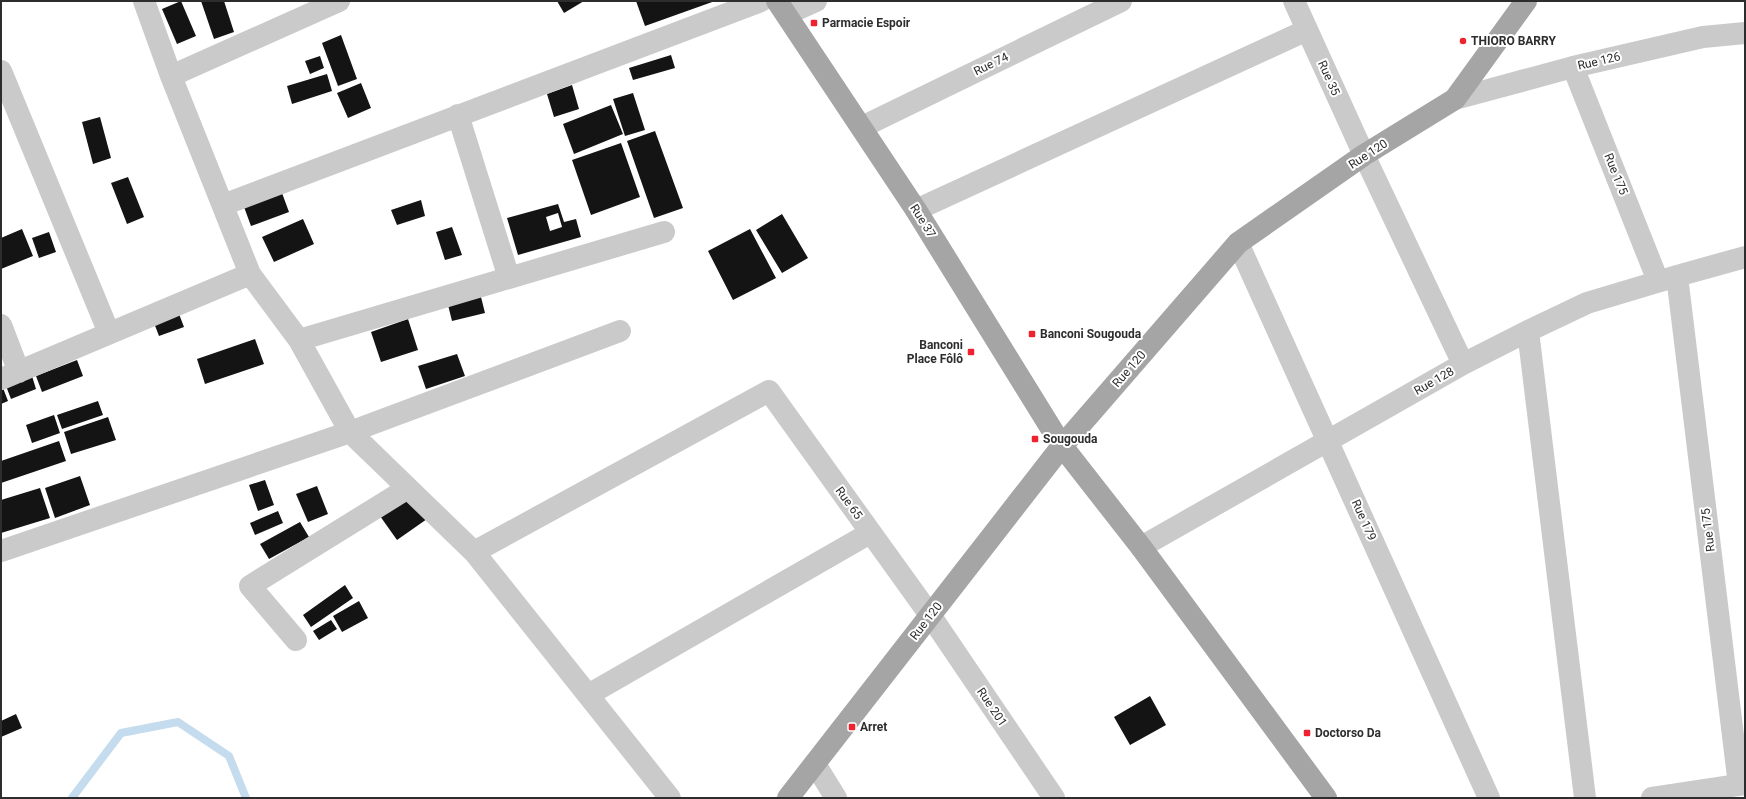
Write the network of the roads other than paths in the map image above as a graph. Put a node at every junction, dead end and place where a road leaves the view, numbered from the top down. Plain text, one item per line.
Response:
1 (144, 1) edge
2 (339, 1) edge
3 (761, 1) edge
4 (816, 1) edge
5 (1121, 1) edge
6 (1294, 1) edge
7 (1521, 4) edge
8 (782, 8) edge
9 (1307, 30) junction
10 (1745, 33) edge
11 (1573, 67) junction
12 (1, 71) edge
13 (171, 76) junction
14 (1455, 99) junction
15 (458, 115) junction
16 (862, 127) junction
17 (1364, 155) junction
18 (223, 205) junction
19 (916, 210) junction
20 (664, 232) dead end
21 (1238, 243) junction
22 (1745, 258) edge
23 (250, 274) junction
24 (509, 278) junction
25 (1667, 278) junction
26 (1, 326) edge
27 (620, 331) dead end
28 (1528, 331) junction
29 (109, 333) junction
30 (299, 340) junction
31 (1463, 364) junction
32 (10, 376) edge
33 (350, 432) junction
34 (1328, 441) junction
35 (1062, 446) junction
36 (408, 488) junction
37 (870, 532) junction
38 (1141, 547) junction
39 (1, 551) edge
40 (474, 552) junction
41 (930, 615) junction
42 (296, 640) dead end
43 (588, 695) junction
44 (816, 764) junction
45 (1742, 785) edge
46 (670, 798) edge
47 (788, 798) edge
48 (836, 798) edge
49 (1054, 798) edge
50 (1326, 798) edge
51 (1489, 798) edge
52 (1585, 798) edge
53 (1652, 798) edge

1 - 13 street
2 - 13 street
3 - 15 street
4 - 8 street
5 - 16 street, Rue 74
6 - 9 street, Rue 35
7 - 14 main road, Rue 120
8 - 16 main road, Rue 37
9 - 17 street, Rue 35
9 - 19 street
10 - 11 street, Rue 126
11 - 14 street, Rue 126
11 - 25 street, Rue 175
12 - 29 street
13 - 18 street
14 - 17 main road, Rue 120
15 - 18 street
15 - 24 street
16 - 19 main road, Rue 37
17 - 21 main road, Rue 120
17 - 31 street, Rue 35
18 - 23 street
19 - 35 main road, Rue 37
20 - 24 street
21 - 34 street, Rue 179
21 - 35 main road, Rue 120
22 - 25 street, Rue 128
23 - 29 street
23 - 30 street
24 - 30 street
25 - 28 street, Rue 128
25 - 45 street, Rue 175
26 - 32 street
27 - 33 street
28 - 31 street, Rue 128
28 - 52 street
29 - 32 street
30 - 33 street
31 - 34 street, Rue 128
33 - 36 street
33 - 39 street
34 - 38 street, Rue 128
34 - 51 street, Rue 179
35 - 38 main road, Rue 37
35 - 41 main road, Rue 120
36 - 40 street
36 - 42 street
37 - 40 street, Rue 65
37 - 41 street, Rue 65
37 - 43 street
38 - 50 main road, Rue 37
40 - 43 street
41 - 44 main road, Rue 120
41 - 49 street, Rue 201
43 - 46 street
44 - 47 main road, Rue 120
44 - 48 street
45 - 53 street

